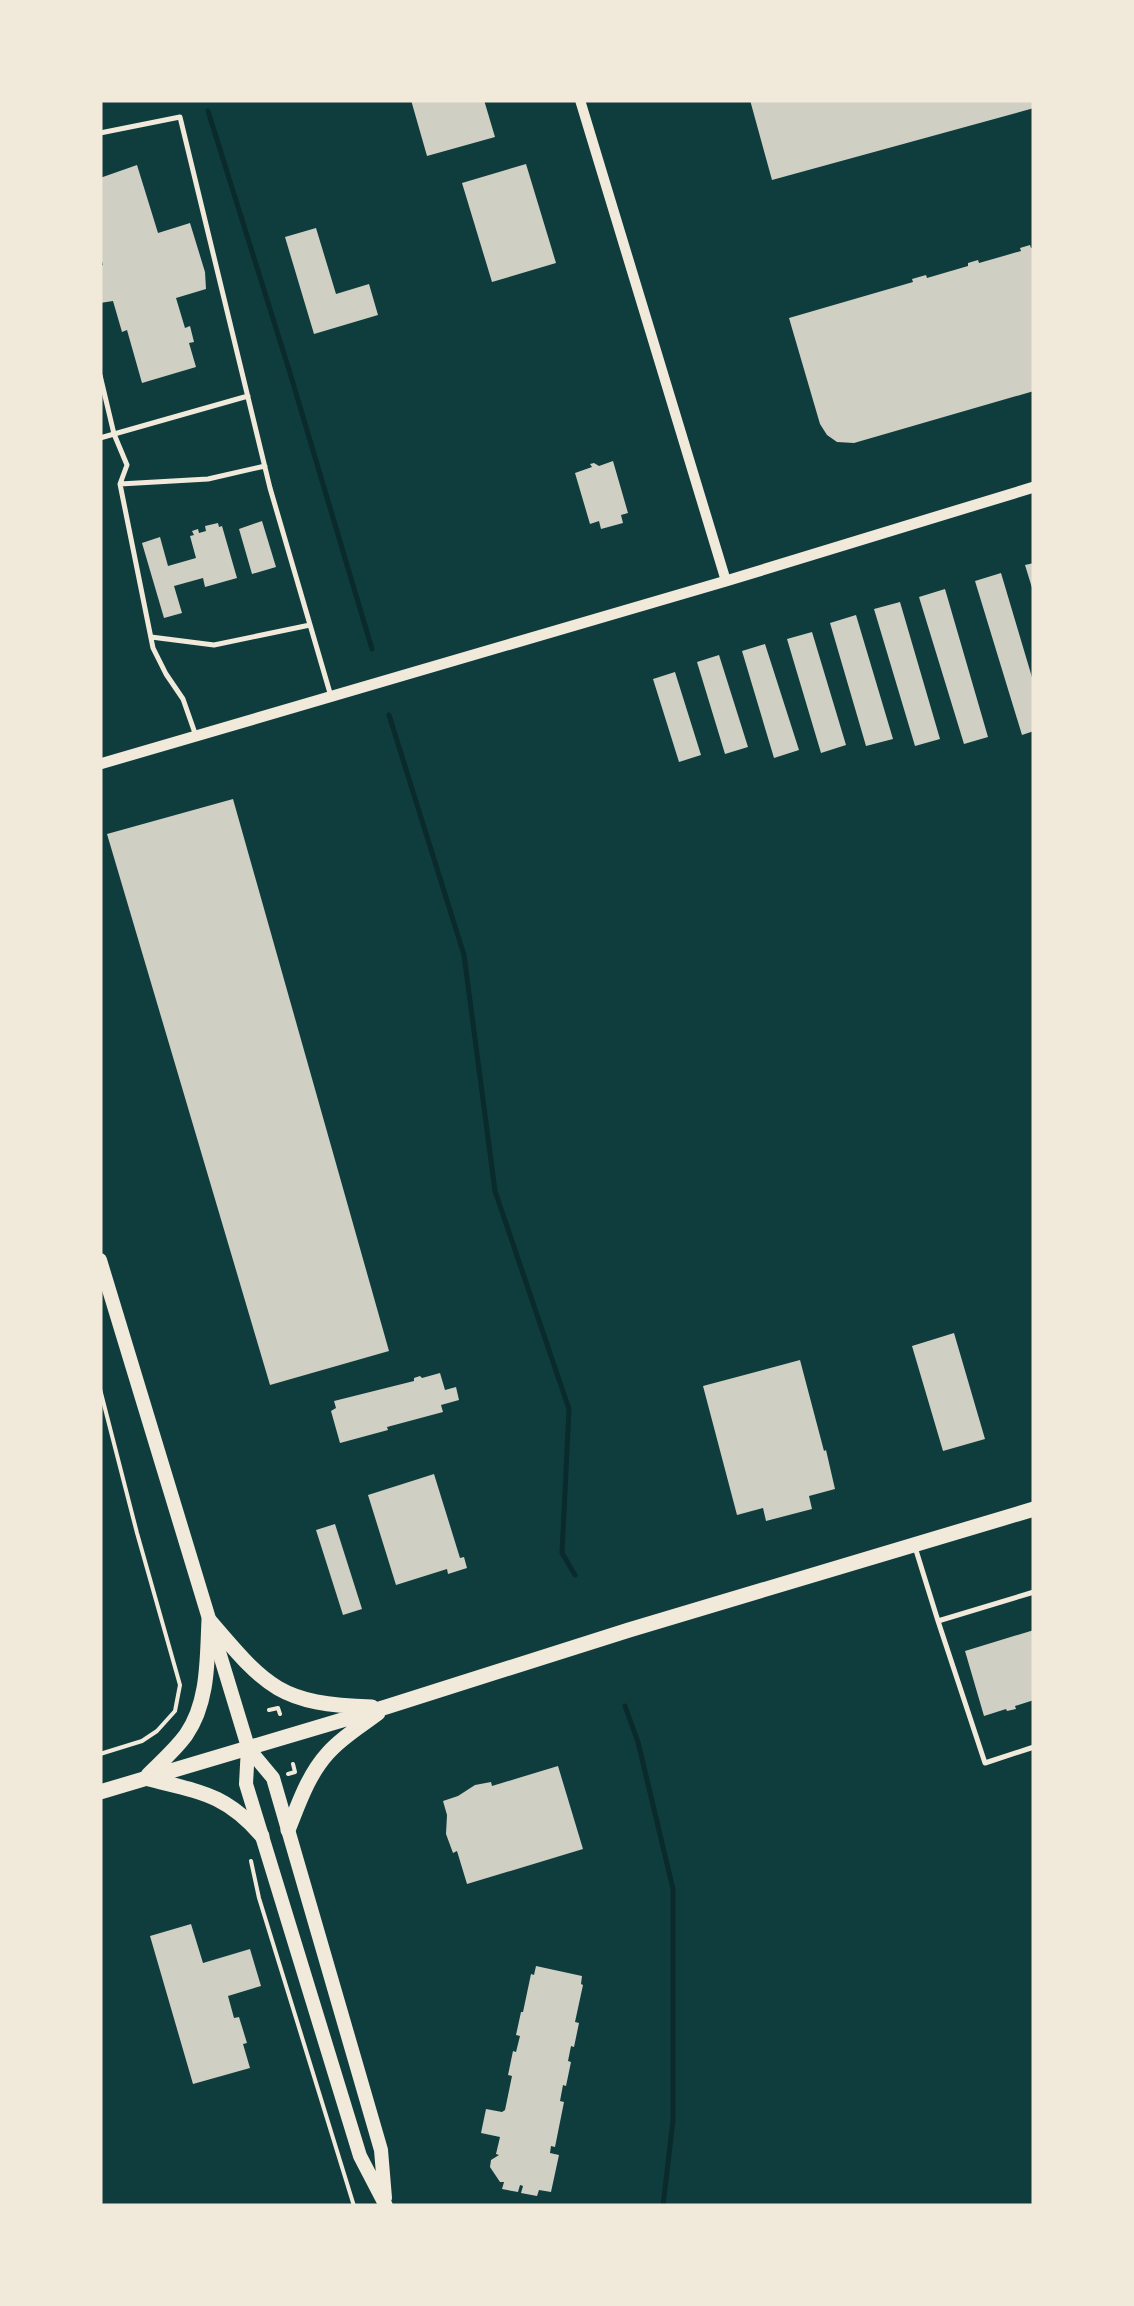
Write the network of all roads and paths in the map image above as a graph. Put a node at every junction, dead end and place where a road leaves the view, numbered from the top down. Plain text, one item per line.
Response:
1 (580, 100) edge
2 (100, 132) edge
3 (100, 375) edge
4 (248, 396) junction
5 (114, 434) junction
6 (100, 438) edge
7 (265, 466) junction
8 (120, 484) junction
9 (1034, 487) edge
10 (726, 581) junction
11 (310, 625) junction
12 (151, 637) junction
13 (331, 697) junction
14 (196, 736) junction
15 (100, 764) edge
16 (100, 1260) edge
17 (100, 1389) edge
18 (1034, 1509) edge
19 (914, 1544) junction
20 (1034, 1592) edge
21 (210, 1620) junction
22 (938, 1620) junction
23 (386, 1707) junction
24 (268, 1710) dead end
25 (280, 1714) dead end
26 (1034, 1747) edge
27 (248, 1748) junction
28 (100, 1754) edge
29 (292, 1764) dead end
30 (288, 1774) dead end
31 (145, 1778) junction
32 (100, 1792) edge
33 (288, 1830) junction
34 (262, 1836) junction
35 (250, 1857) dead end
36 (354, 2206) edge
37 (386, 2206) edge

1 - 10 street
2 - 4 lane
3 - 5 lane
4 - 5 lane
4 - 7 lane
5 - 6 lane
5 - 8 lane
7 - 8 lane
7 - 11 lane
8 - 12 lane
9 - 10 street
10 - 13 street
11 - 12 lane
11 - 13 lane
12 - 14 lane
13 - 14 street
14 - 15 street
16 - 21 main road
17 - 28 path
18 - 19 main road
19 - 22 lane
19 - 23 main road
20 - 22 lane
21 - 23 main road
21 - 27 main road
21 - 31 main road
22 - 26 lane
23 - 27 main road
23 - 33 main road
24 - 25 path
27 - 31 main road
27 - 33 main road
27 - 34 main road
29 - 30 path
31 - 32 main road
31 - 34 main road
33 - 37 main road
34 - 37 main road
35 - 36 path

